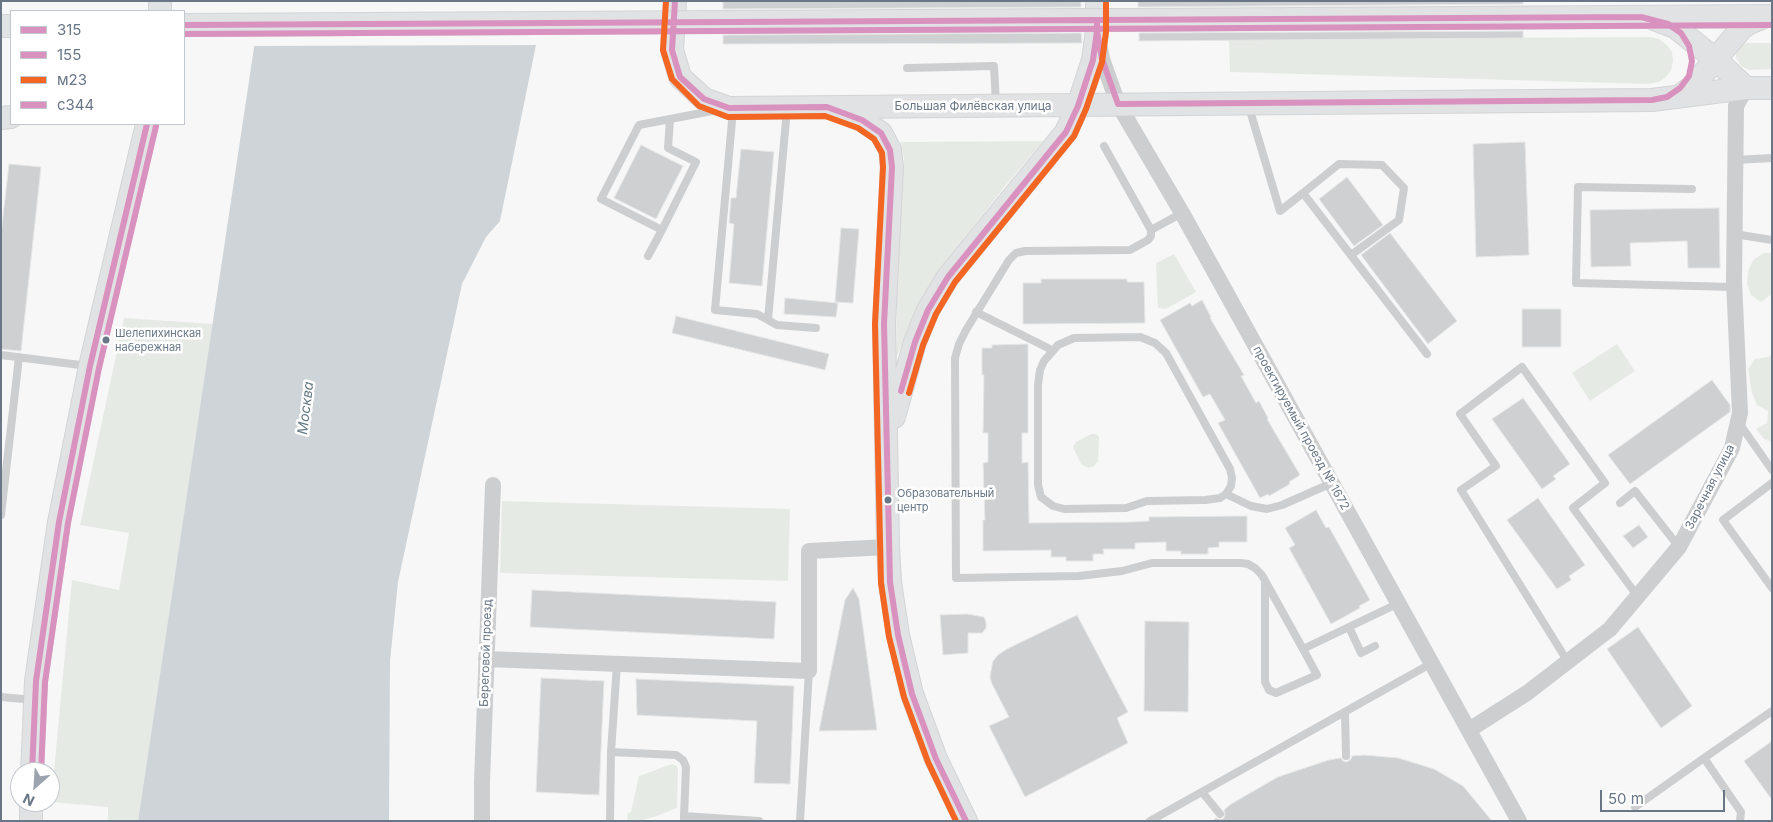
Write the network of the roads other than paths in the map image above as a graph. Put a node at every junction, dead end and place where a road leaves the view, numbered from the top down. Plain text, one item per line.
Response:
1 (675, 1) edge
2 (1097, 1) edge
3 (1771, 16) edge
4 (1641, 17) junction
5 (185, 25) edge
6 (1089, 26) junction
7 (1681, 32) junction
8 (1715, 60) junction
9 (907, 68) dead end
10 (1746, 88) junction
11 (1772, 88) edge
12 (1669, 98) junction
13 (1118, 104) junction
14 (996, 106) junction
15 (1078, 106) junction
16 (787, 107) junction
17 (827, 107) junction
18 (731, 108) junction
19 (1251, 114) dead end
20 (670, 119) junction
21 (147, 125) edge
22 (1104, 146) dead end
23 (1772, 158) edge
24 (1735, 160) junction
25 (1692, 188) dead end
26 (1303, 193) junction
27 (1182, 213) junction
28 (662, 230) junction
29 (1151, 230) junction
30 (1734, 234) junction
31 (1772, 240) edge
32 (1351, 255) junction
33 (648, 256) dead end
34 (1734, 287) junction
35 (976, 312) junction
36 (768, 320) junction
37 (816, 328) dead end
38 (1052, 350) junction
39 (1427, 354) dead end
40 (1, 355) edge
41 (19, 357) junction
42 (90, 366) junction
43 (1738, 421) junction
44 (887, 448) junction
45 (1772, 470) edge
46 (1332, 483) junction
47 (1772, 483) edge
48 (493, 485) dead end
49 (1226, 494) junction
50 (1620, 503) dead end
51 (1, 515) edge
52 (888, 547) junction
53 (1679, 547) junction
54 (1265, 581) junction
55 (1772, 588) edge
56 (1638, 597) junction
57 (1399, 603) junction
58 (1349, 627) junction
59 (1375, 646) dead end
60 (1303, 649) junction
61 (486, 659) junction
62 (1568, 662) junction
63 (1432, 663) junction
64 (618, 664) junction
65 (809, 670) junction
66 (1, 696) edge
67 (35, 700) junction
68 (1772, 711) edge
69 (1345, 713) junction
70 (1469, 730) junction
71 (611, 752) junction
72 (1346, 756) dead end
73 (1704, 758) junction
74 (32, 762) edge
75 (1202, 792) junction
76 (1635, 807) dead end
77 (1220, 814) dead end
78 (684, 818) edge
79 (482, 821) edge
80 (610, 821) edge
81 (759, 821) edge
82 (800, 821) edge
83 (966, 821) edge
84 (1150, 821) edge
85 (1519, 821) edge
86 (1740, 821) edge

1 - 18 street, Большая Филёвская улица
2 - 6 street
3 - 4 street
3 - 8 street
4 - 6 street, bridge
4 - 7 street
5 - 6 street, bridge
6 - 13 street, проектируемый проезд № 1672
6 - 15 street
7 - 8 street
7 - 12 street
8 - 10 street
8 - 12 street
9 - 14 lane
10 - 11 street, Большая Филёвская улица
10 - 12 street, Большая Филёвская улица
10 - 24 street, Заречная улица
12 - 13 street, Большая Филёвская улица
13 - 15 street, Большая Филёвская улица
13 - 27 street, проектируемый проезд № 1672
14 - 15 street, Большая Филёвская улица
14 - 17 street, Большая Филёвская улица
15 - 44 street
16 - 17 street, Большая Филёвская улица
16 - 18 street, Большая Филёвская улица
16 - 36 lane
17 - 44 street
18 - 20 lane
18 - 36 lane
19 - 26 lane
20 - 28 lane
20 - 28 lane
21 - 42 street
22 - 29 lane
23 - 24 lane
24 - 30 street, Заречная улица
25 - 34 lane
26 - 32 lane
26 - 32 lane
27 - 29 lane
27 - 46 street, проектируемый проезд № 1672
28 - 33 lane
29 - 35 lane
30 - 31 lane
30 - 34 street, Заречная улица
32 - 39 lane
34 - 43 street, Заречная улица
35 - 38 lane
35 - 54 lane
36 - 37 lane
38 - 49 lane
38 - 49 lane
40 - 41 lane
41 - 42 lane
41 - 51 lane
42 - 67 street
43 - 45 lane
43 - 53 street, Заречная улица
44 - 52 street
46 - 49 lane
46 - 57 street, проектируемый проезд № 1672
47 - 55 lane
48 - 61 street, Береговой проезд
50 - 53 lane
52 - 65 street
52 - 83 street
53 - 56 street, Заречная улица
54 - 60 lane
54 - 60 lane
56 - 62 street, Заречная улица
56 - 62 lane
57 - 58 lane
57 - 63 street, проектируемый проезд № 1672
58 - 59 lane
58 - 60 lane
61 - 64 street
61 - 79 street, Береговой проезд
62 - 70 street, Заречная улица
63 - 69 lane
63 - 70 street, проектируемый проезд № 1672
64 - 65 street
64 - 71 lane
65 - 82 lane
66 - 67 lane
67 - 74 street
68 - 73 lane
69 - 72 lane
69 - 75 lane
70 - 85 street, проектируемый проезд № 1672
71 - 78 lane
71 - 80 lane
73 - 76 lane
73 - 86 lane
75 - 77 lane
75 - 84 lane
78 - 81 lane

